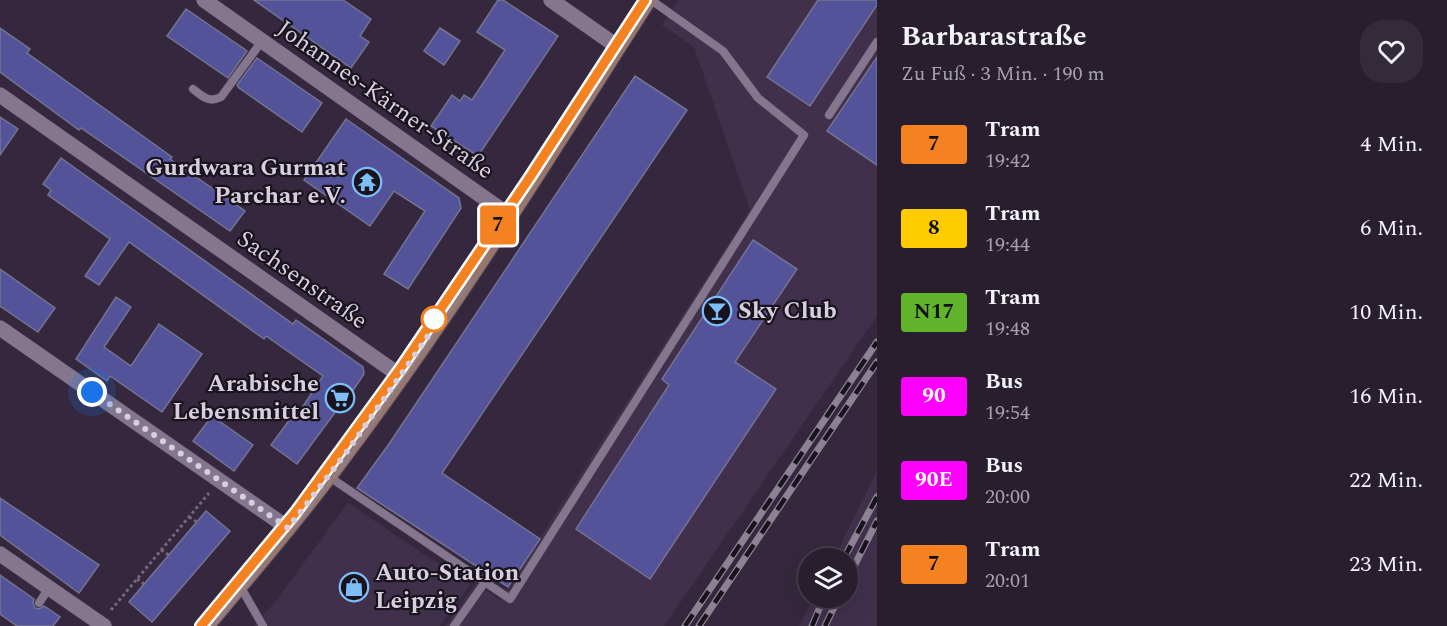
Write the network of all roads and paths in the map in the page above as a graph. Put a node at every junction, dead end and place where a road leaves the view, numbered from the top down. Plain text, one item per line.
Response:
1 (204, 0) edge
2 (551, 0) edge
3 (649, 0) edge
4 (262, 41) junction
5 (877, 42) edge
6 (618, 47) junction
7 (194, 89) dead end
8 (0, 95) edge
9 (829, 115) dead end
10 (510, 216) junction
11 (0, 328) edge
12 (402, 377) junction
13 (328, 476) junction
14 (219, 480) junction
15 (189, 517) junction
16 (197, 522) dead end
17 (288, 528) junction
18 (161, 550) junction
19 (0, 554) edge
20 (169, 555) dead end
21 (137, 579) junction
22 (485, 582) junction
23 (144, 584) dead end
24 (240, 586) junction
25 (49, 588) junction
26 (39, 603) dead end
27 (102, 625) edge
28 (206, 626) edge
29 (263, 626) edge
30 (454, 626) edge

1 - 4 street, Johannes-Kärner-Straße
2 - 6 street
3 - 6 main road
3 - 22 lane
4 - 7 lane
4 - 10 street, Johannes-Kärner-Straße
5 - 9 lane
6 - 10 main road
8 - 12 street, Sachsenstraße
10 - 12 main road
11 - 14 street
12 - 13 main road
13 - 17 main road
13 - 22 lane
14 - 15 path
14 - 17 street
15 - 16 path
15 - 18 path
17 - 24 main road
18 - 20 path
18 - 21 path
19 - 25 street
21 - 23 path
21 - 27 path
22 - 30 lane
24 - 28 main road
24 - 29 lane
25 - 26 lane
25 - 27 street

